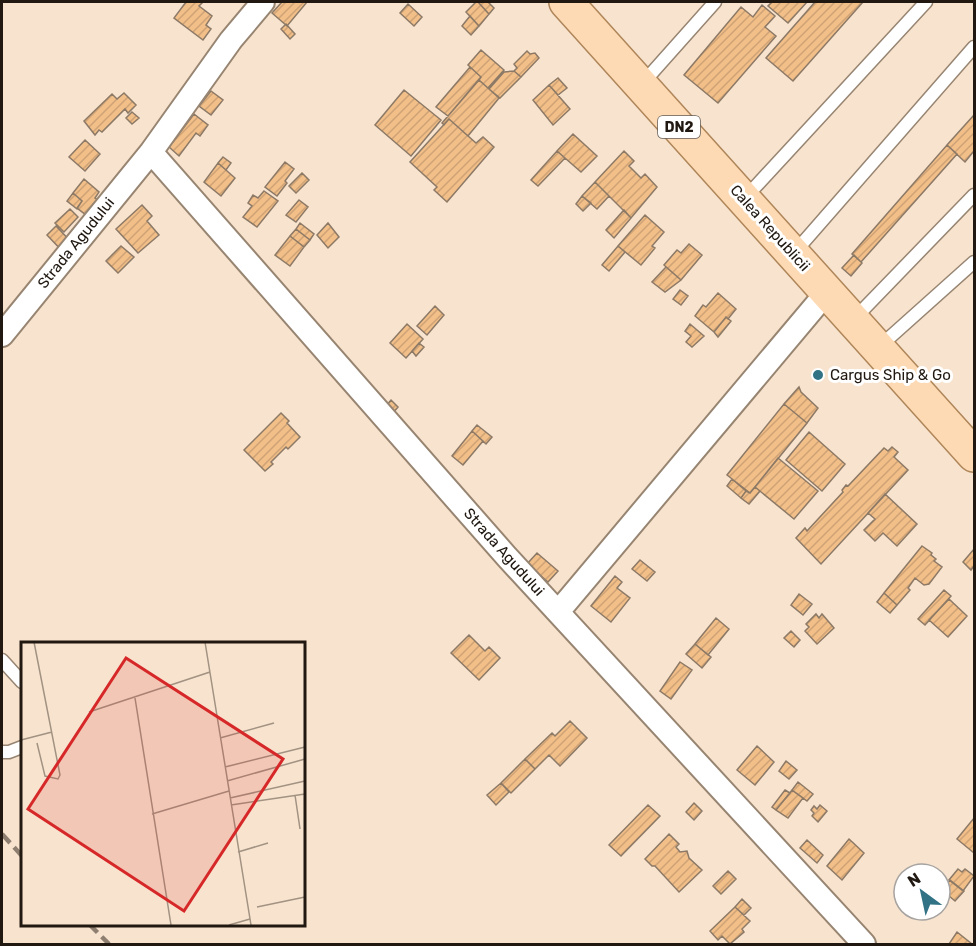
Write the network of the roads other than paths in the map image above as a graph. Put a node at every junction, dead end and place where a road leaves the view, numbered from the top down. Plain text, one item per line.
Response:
1 (263, 2) edge
2 (566, 2) edge
3 (715, 2) edge
4 (926, 2) edge
5 (975, 47) edge
6 (641, 85) junction
7 (152, 152) junction
8 (975, 195) edge
9 (744, 199) junction
10 (793, 254) junction
11 (975, 262) edge
12 (827, 292) junction
13 (853, 320) junction
14 (2, 335) edge
15 (878, 348) junction
16 (975, 455) edge
17 (558, 612) junction
18 (2, 660) edge
19 (21, 681) edge
20 (21, 747) edge
21 (2, 752) edge
22 (864, 945) edge

1 - 7 street, Strada Agudului
2 - 6 main road, Calea Republicii / DN2
3 - 6 lane
4 - 9 lane
5 - 10 lane
6 - 9 main road, Calea Republicii / DN2
7 - 14 street, Strada Agudului
7 - 17 street, Strada Agudului
8 - 13 lane
9 - 10 main road, Calea Republicii / DN2
10 - 12 main road, Calea Republicii / DN2
11 - 15 lane
12 - 13 main road, Calea Republicii / DN2
12 - 17 street
13 - 15 main road, Calea Republicii / DN2
15 - 16 main road, Calea Republicii / DN2
17 - 22 street, Strada Agudului
18 - 19 lane
20 - 21 lane

